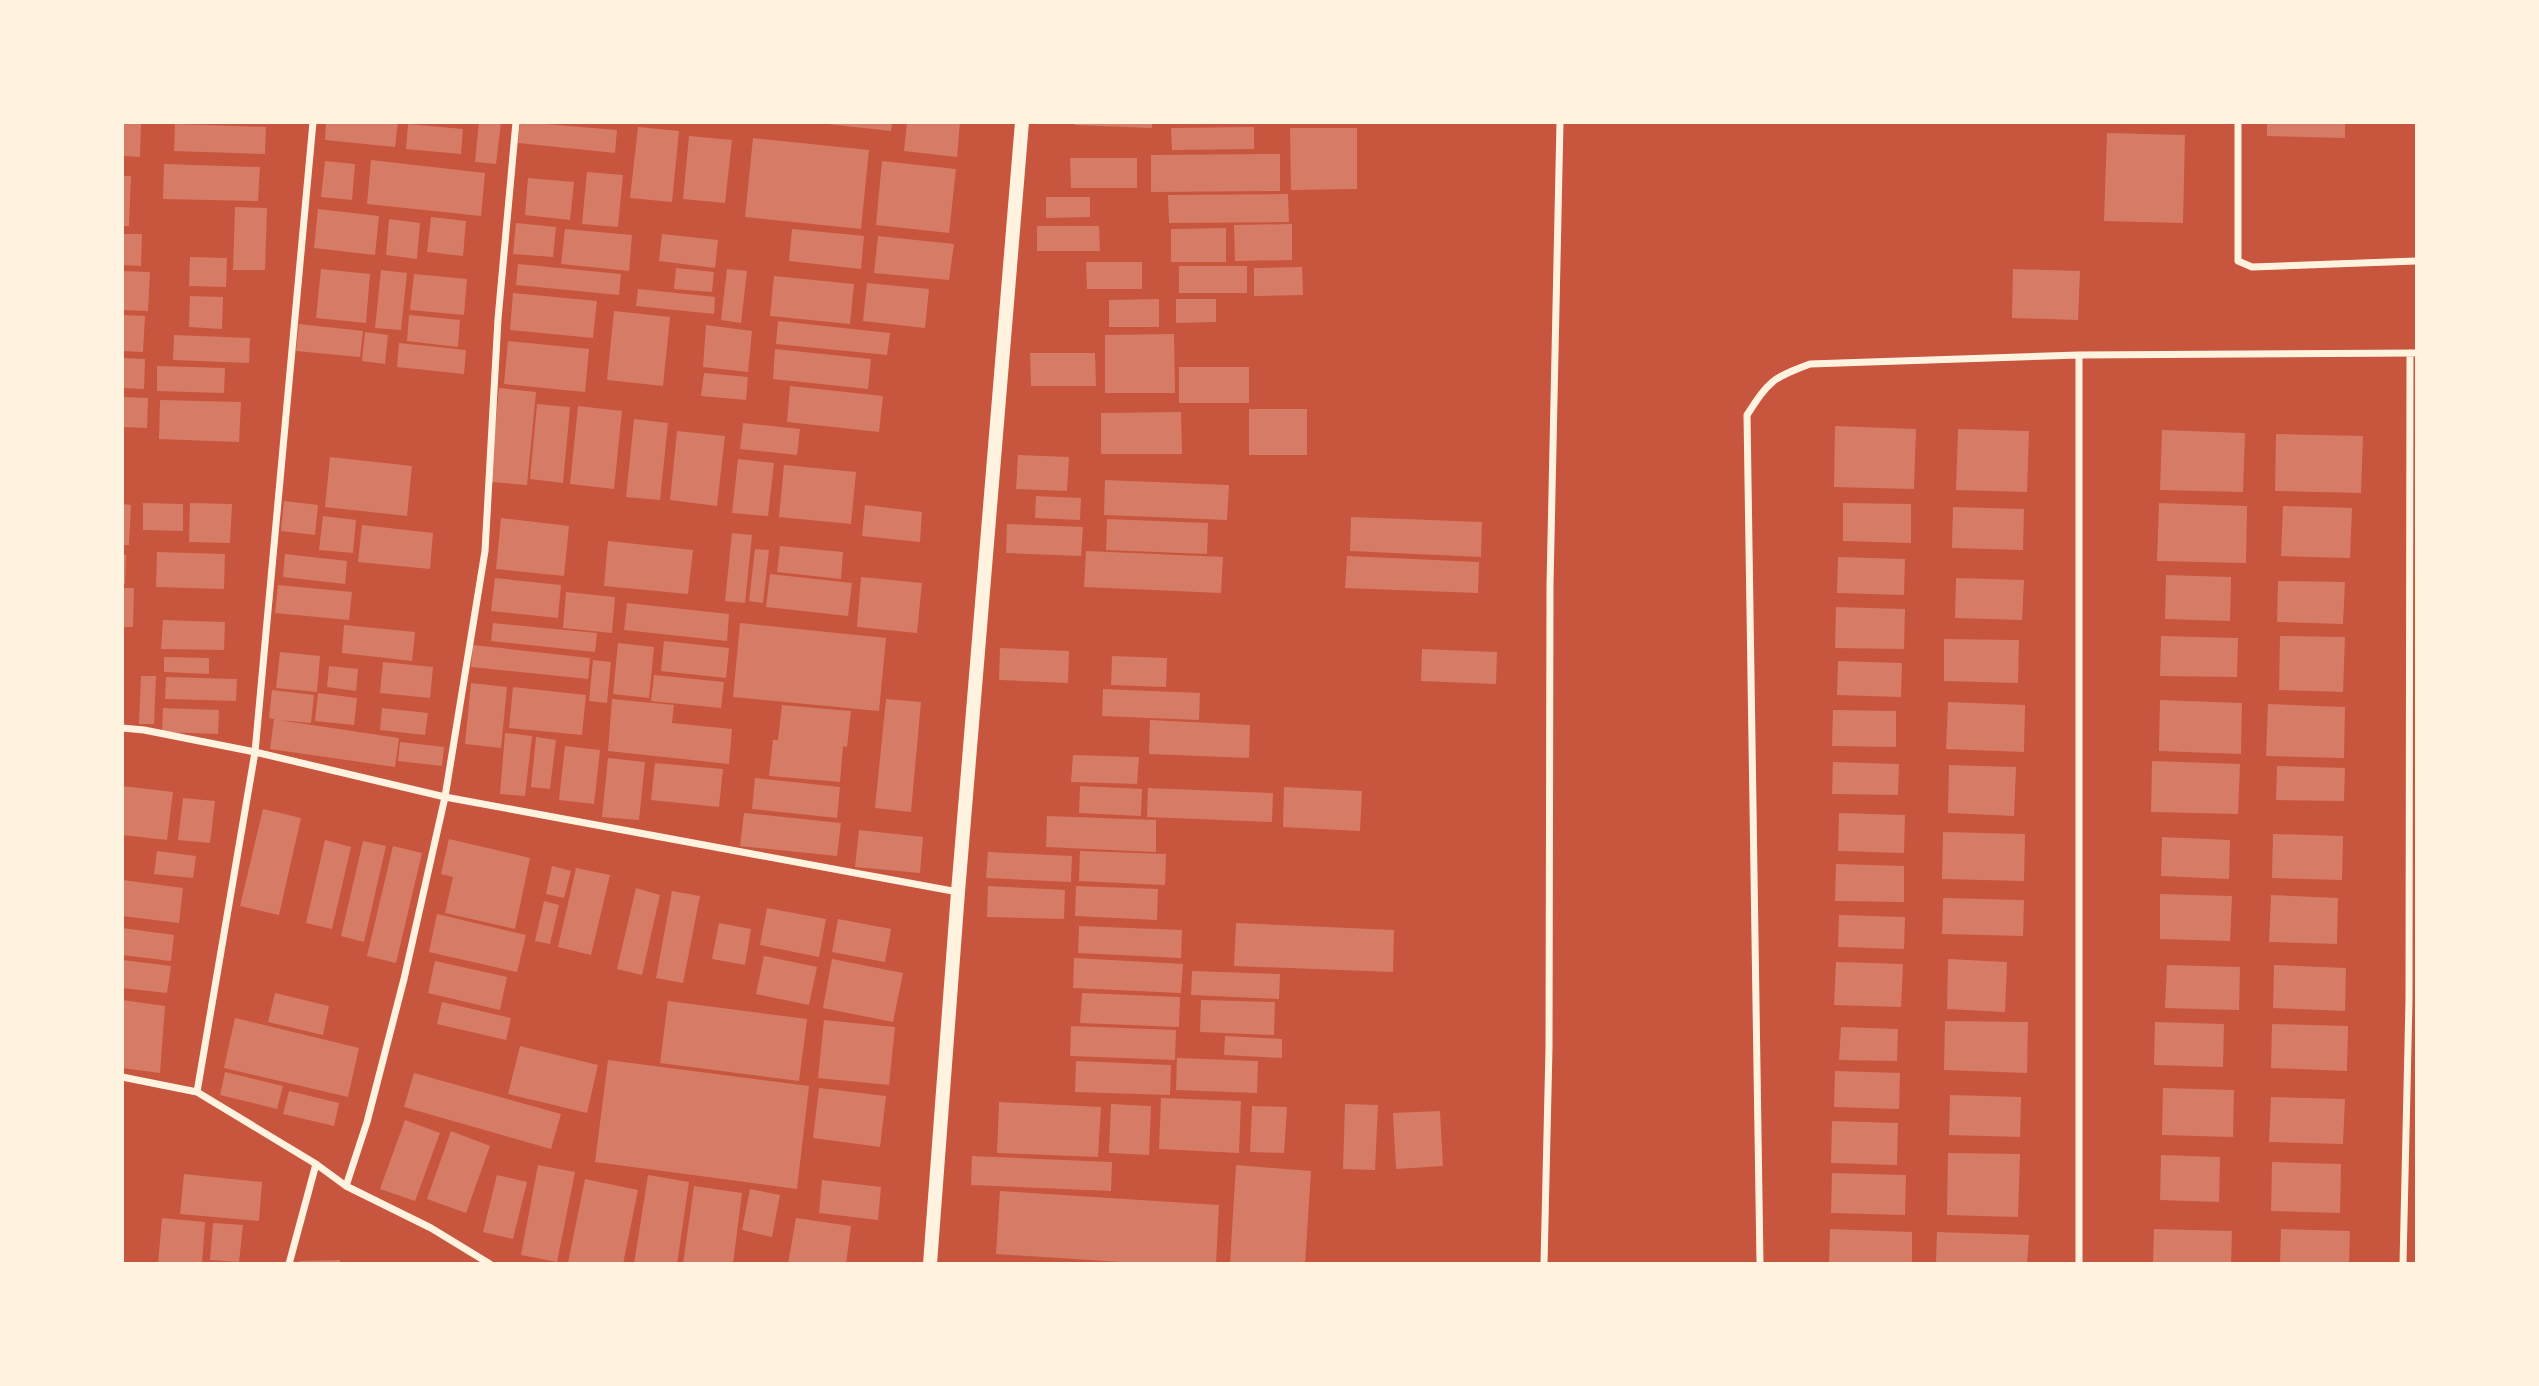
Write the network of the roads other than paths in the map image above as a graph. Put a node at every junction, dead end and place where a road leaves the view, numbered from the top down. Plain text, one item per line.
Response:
1 (313, 122) edge
2 (516, 122) edge
3 (1022, 122) edge
4 (1560, 122) edge
5 (2238, 122) edge
6 (2417, 261) edge
7 (2413, 353) edge
8 (2079, 355) junction
9 (122, 728) edge
10 (255, 751) junction
11 (445, 797) junction
12 (958, 892) junction
13 (2413, 1000) edge
14 (122, 1077) edge
15 (197, 1092) junction
16 (316, 1164) junction
17 (346, 1186) junction
18 (289, 1264) edge
19 (490, 1264) edge
20 (930, 1264) edge
21 (1544, 1264) edge
22 (1760, 1264) edge
23 (2079, 1264) edge
24 (2403, 1264) edge

1 - 10 street
2 - 11 street
3 - 12 main road
4 - 21 street
5 - 6 street
7 - 8 street
7 - 13 street
8 - 22 street
8 - 23 street
9 - 10 street
10 - 11 street
10 - 15 street
11 - 12 street
11 - 17 street
12 - 20 main road
13 - 24 street
14 - 15 street
15 - 16 street
16 - 17 street
16 - 18 street
17 - 19 street

